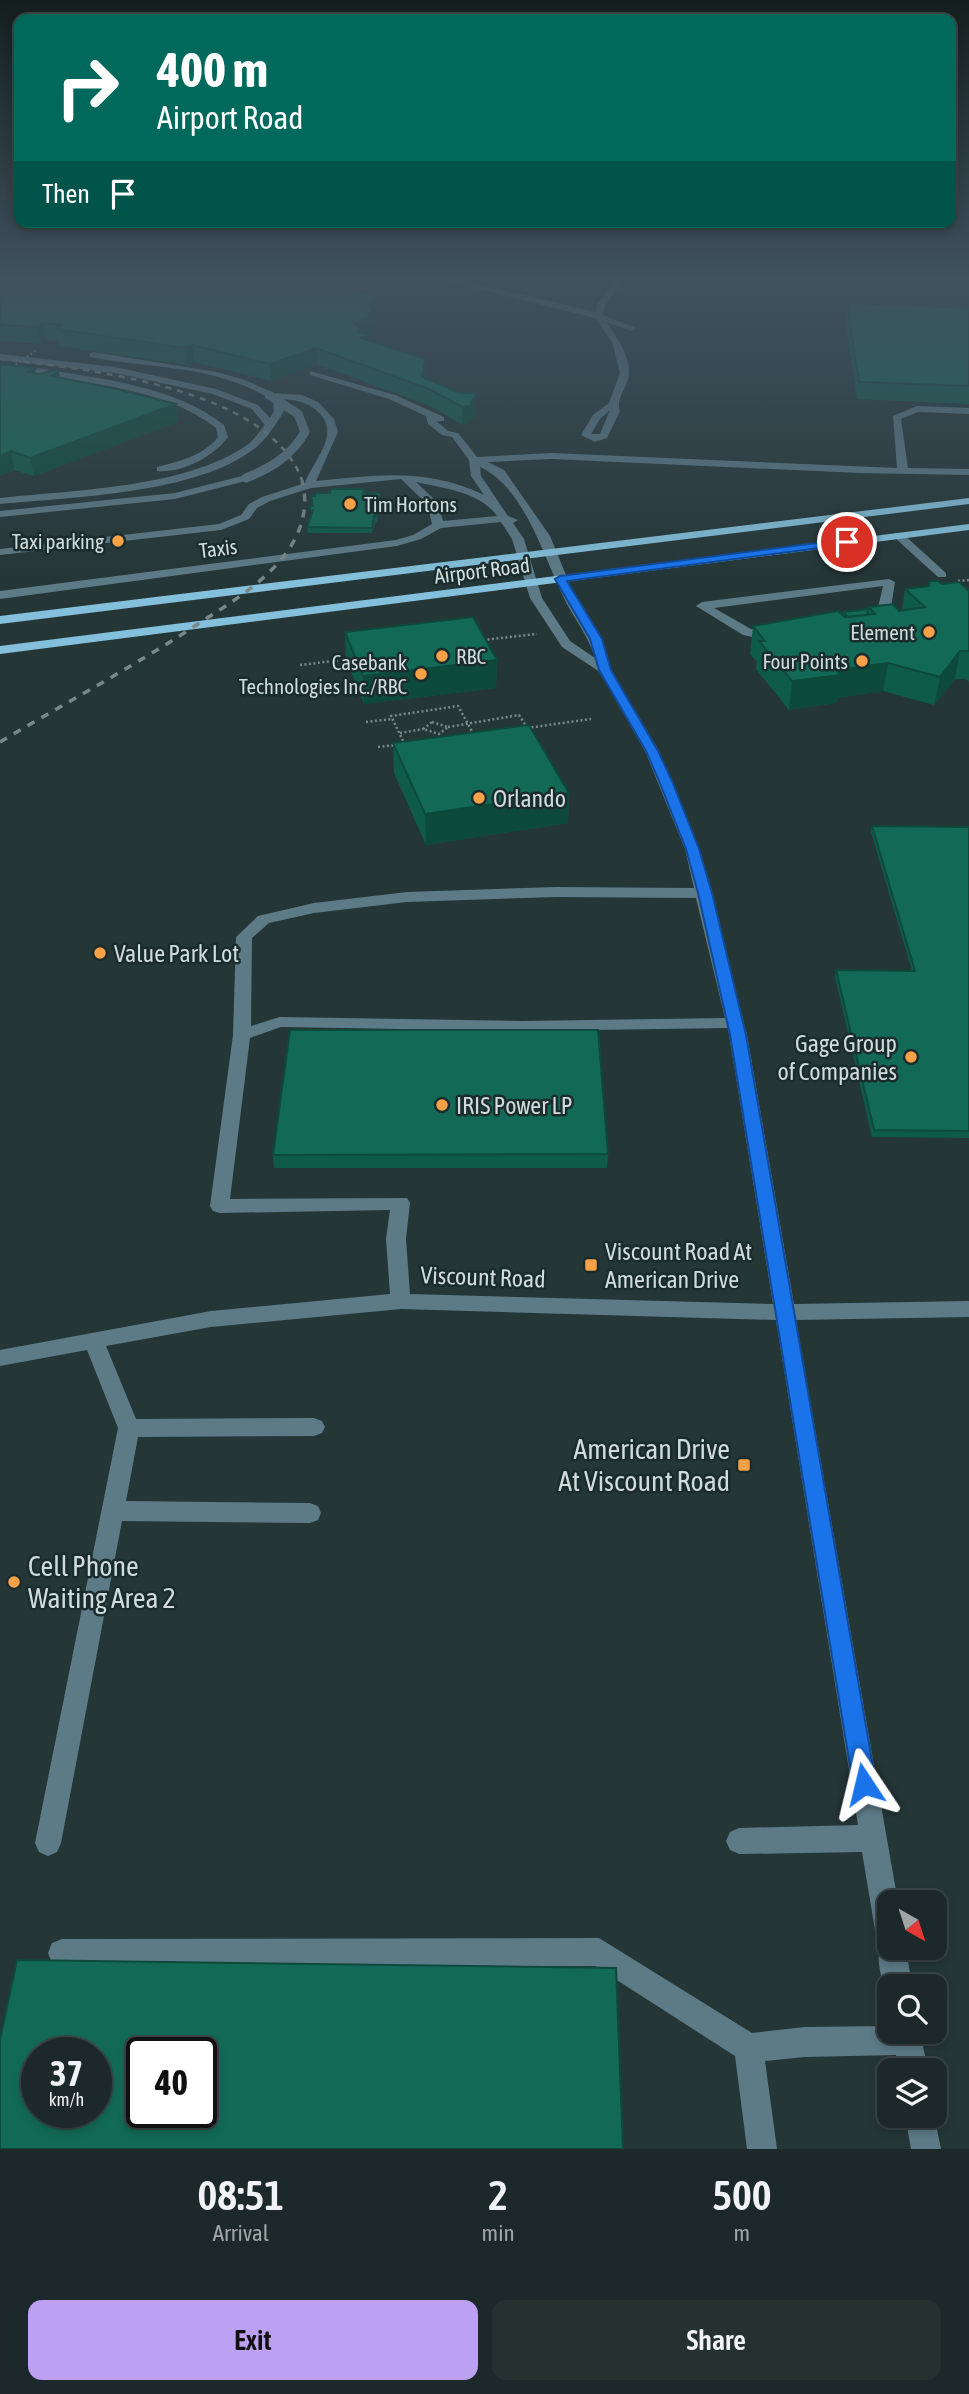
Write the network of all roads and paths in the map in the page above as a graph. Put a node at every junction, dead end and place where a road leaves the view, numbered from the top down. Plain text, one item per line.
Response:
1 (79, 379) edge
2 (160, 379) edge
3 (213, 379) edge
4 (233, 379) edge
5 (334, 379) edge
6 (623, 379) edge
7 (50, 384) edge
8 (113, 395) edge
9 (274, 396) junction
10 (613, 405) junction
11 (969, 411) edge
12 (270, 425) junction
13 (595, 439) junction
14 (594, 458) junction
15 (474, 460) junction
16 (903, 471) junction
17 (969, 472) edge
18 (402, 475) junction
19 (310, 485) junction
20 (0, 491) edge
21 (969, 500) edge
22 (0, 501) edge
23 (495, 505) junction
24 (0, 514) edge
25 (504, 518) junction
26 (438, 525) junction
27 (537, 527) junction
28 (969, 527) edge
29 (898, 536) junction
30 (0, 552) edge
31 (549, 552) junction
32 (523, 555) junction
33 (942, 575) dead end
34 (560, 579) junction
35 (889, 582) joint
36 (531, 583) junction
37 (0, 594) edge
38 (0, 620) edge
39 (541, 634) dead end
40 (473, 642) edge
41 (0, 650) edge
42 (351, 659) edge
43 (300, 664) dead end
44 (605, 670) junction
45 (427, 711) junction
46 (393, 719) junction
47 (591, 719) dead end
48 (366, 722) dead end
49 (432, 722) junction
50 (468, 722) junction
51 (447, 727) junction
52 (527, 727) junction
53 (423, 729) junction
54 (400, 733) junction
55 (529, 733) edge
56 (439, 734) junction
57 (490, 738) edge
58 (477, 740) junction
59 (405, 744) junction
60 (378, 747) dead end
61 (443, 749) junction
62 (705, 893) junction
63 (735, 1023) junction
64 (242, 1035) junction
65 (401, 1301) junction
66 (969, 1309) edge
67 (783, 1312) junction
68 (94, 1342) junction
69 (0, 1358) edge
70 (314, 1427) dead end
71 (129, 1428) junction
72 (114, 1511) junction
73 (310, 1513) dead end
74 (874, 1838) junction
75 (740, 1841) dead end
76 (48, 1843) dead end
77 (882, 1890) edge
78 (62, 1953) dead end
79 (877, 2038) edge
80 (749, 2048) junction
81 (922, 2128) edge
82 (762, 2149) edge
83 (926, 2149) edge

1 - 20 street
2 - 12 street
3 - 24 street, bridge
4 - 9 street
5 - 15 street
6 - 10 street
7 - 8 street
9 - 12 street
9 - 19 street
10 - 13 street
10 - 13 street
11 - 16 street
12 - 22 street
13 - 14 street
14 - 15 street
14 - 16 street
15 - 23 street
15 - 27 street
16 - 17 street
18 - 19 street
18 - 23 street
18 - 26 street
19 - 30 street
21 - 31 main road, Airport Road
23 - 25 street
25 - 26 street, Taxis
25 - 27 street, Taxis
25 - 32 street
26 - 37 street, Taxis
27 - 31 street
28 - 29 main road, Airport Road
29 - 33 street
29 - 34 main road, Airport Road
31 - 32 main road, Airport Road
31 - 34 street
32 - 36 street
32 - 38 main road, Airport Road
34 - 36 main road, Airport Road
34 - 44 street
35 - 35 street
36 - 41 main road, Airport Road
36 - 44 street
39 - 40 path
42 - 43 path
44 - 62 street
45 - 46 path
45 - 49 path
45 - 50 path
46 - 48 path
46 - 54 path
47 - 52 path
49 - 51 path
49 - 53 path
50 - 51 path
50 - 52 path
50 - 58 path
51 - 56 path
52 - 55 path
53 - 54 path
53 - 56 path
54 - 59 path
56 - 61 path
57 - 58 path
58 - 61 path
59 - 60 path
59 - 61 path
62 - 63 street
62 - 64 street
63 - 64 street
63 - 67 street
64 - 65 street
65 - 67 street, Viscount Road
65 - 68 street, Viscount Road
66 - 67 street, Viscount Road
67 - 74 street
68 - 69 street, Viscount Road
68 - 71 street
70 - 71 street
71 - 72 street
72 - 73 street
72 - 76 street
74 - 75 street
74 - 77 street
78 - 80 street
79 - 80 street
80 - 82 street
81 - 83 street

